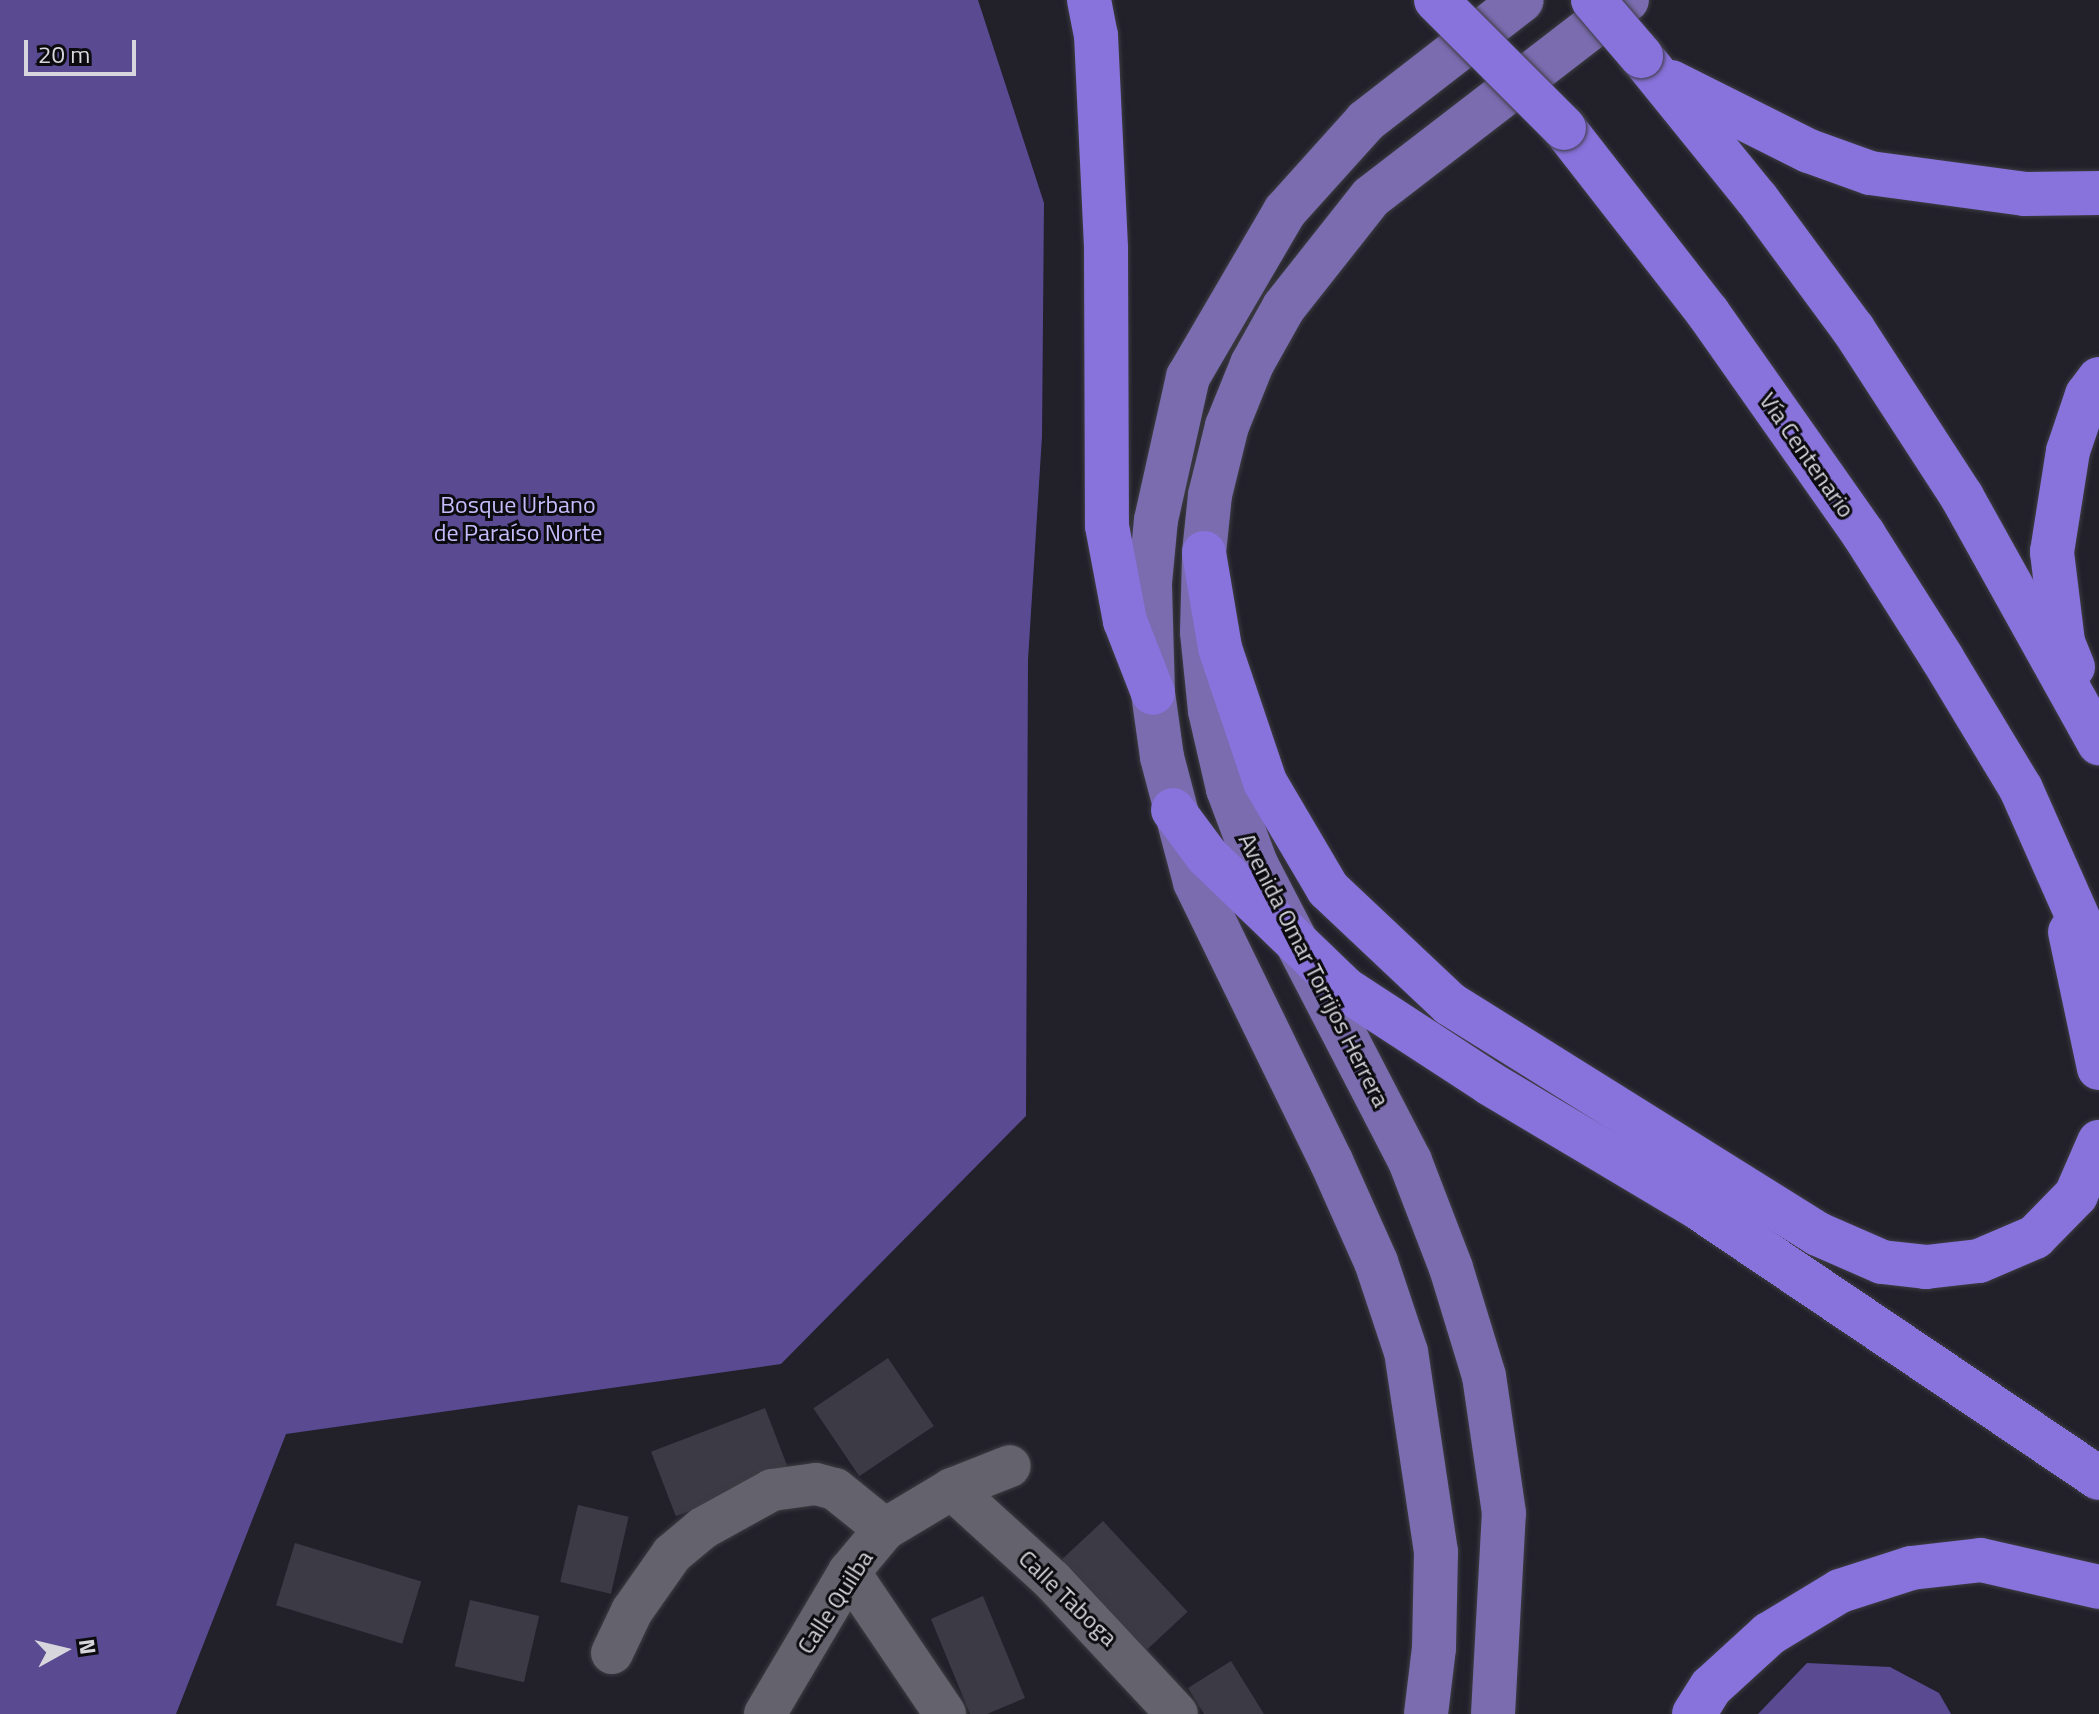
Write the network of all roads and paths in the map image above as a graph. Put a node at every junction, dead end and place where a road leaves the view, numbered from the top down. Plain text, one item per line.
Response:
1 (1089, 0) edge
2 (1436, 0) edge
3 (1522, 0) edge
4 (1593, 0) edge
5 (1627, 0) edge
6 (1649, 66) junction
7 (2099, 193) edge
8 (2099, 379) edge
9 (1204, 553) junction
10 (1153, 693) junction
11 (2099, 732) edge
12 (2099, 743) edge
13 (1173, 810) junction
14 (2051, 852) junction
15 (1291, 935) junction
16 (2099, 965) edge
17 (2099, 1068) edge
18 (2099, 1142) edge
19 (1010, 1466) dead end
20 (2099, 1478) edge
21 (952, 1489) junction
22 (885, 1529) junction
23 (849, 1572) junction
24 (2099, 1587) edge
25 (612, 1653) dead end
26 (765, 1714) edge
27 (945, 1714) edge
28 (1177, 1714) edge
29 (1426, 1714) edge
30 (1493, 1714) edge
31 (1694, 1714) edge

1 - 10 highway
2 - 14 highway, Vía Centenario, bridge
3 - 10 main road
4 - 6 highway, bridge
5 - 9 main road, Avenida Omar Torrijos Herrera
6 - 7 highway
6 - 12 highway
8 - 11 highway
9 - 15 main road, Avenida Omar Torrijos Herrera
9 - 18 highway
10 - 13 main road
13 - 15 highway
13 - 29 main road
14 - 16 highway, Vía Centenario
14 - 17 highway
15 - 20 highway
15 - 30 main road, Avenida Omar Torrijos Herrera
19 - 21 street, Calle Quilba
21 - 22 street, Calle Quilba
21 - 28 street, Calle Taboga
22 - 23 street, Calle Quilba
22 - 25 street
23 - 26 street, Calle Quilba
23 - 27 street
24 - 31 highway

